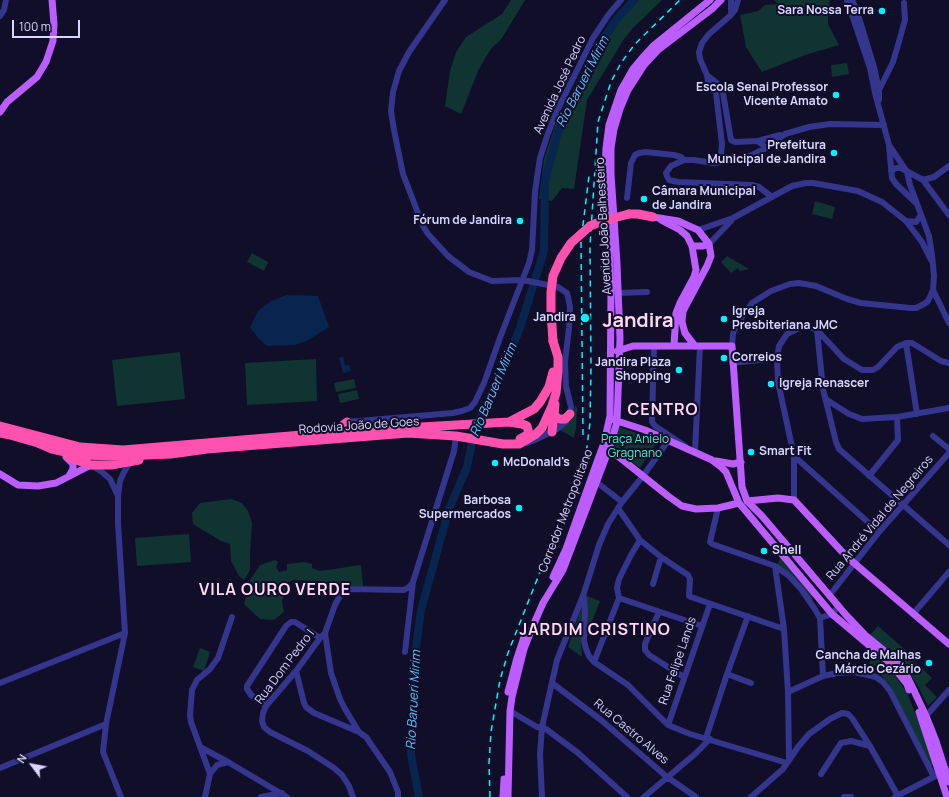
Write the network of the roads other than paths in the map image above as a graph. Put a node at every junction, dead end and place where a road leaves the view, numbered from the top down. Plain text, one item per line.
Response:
1 (52, 0) edge
2 (445, 0) edge
3 (621, 0) edge
4 (710, 0) edge
5 (721, 0) edge
6 (731, 0) edge
7 (738, 0) edge
8 (848, 0) edge
9 (852, 0) edge
10 (5, 3) edge
11 (904, 3) dead end
12 (731, 15) junction
13 (0, 16) edge
14 (706, 75) junction
15 (877, 92) junction
16 (0, 112) edge
17 (884, 125) junction
18 (785, 134) junction
19 (758, 141) junction
20 (889, 145) junction
21 (766, 148) junction
22 (684, 160) junction
23 (713, 163) junction
24 (949, 166) edge
25 (905, 169) junction
26 (891, 171) junction
27 (921, 179) junction
28 (909, 182) junction
29 (896, 184) junction
30 (772, 197) junction
31 (627, 198) dead end
32 (917, 204) junction
33 (921, 215) junction
34 (949, 215) edge
35 (653, 217) junction
36 (733, 218) junction
37 (906, 221) junction
38 (925, 224) junction
39 (912, 229) junction
40 (698, 230) junction
41 (687, 236) junction
42 (709, 244) junction
43 (692, 246) junction
44 (932, 263) junction
45 (525, 281) junction
46 (933, 290) junction
47 (647, 292) dead end
48 (618, 293) junction
49 (949, 323) edge
50 (817, 330) junction
51 (620, 338) junction
52 (906, 343) junction
53 (554, 345) junction
54 (633, 346) junction
55 (654, 346) junction
56 (674, 346) junction
57 (697, 346) junction
58 (732, 346) junction
59 (620, 348) junction
60 (777, 358) junction
61 (611, 359) junction
62 (732, 363) junction
63 (949, 363) edge
64 (556, 393) junction
65 (827, 400) junction
66 (949, 408) edge
67 (554, 414) junction
68 (570, 414) junction
69 (917, 414) junction
70 (610, 416) junction
71 (897, 417) junction
72 (509, 422) junction
73 (617, 422) junction
74 (464, 424) junction
75 (350, 425) junction
76 (0, 426) edge
77 (552, 432) junction
78 (0, 434) edge
79 (460, 436) junction
80 (933, 436) dead end
81 (668, 441) junction
82 (515, 444) junction
83 (52, 449) junction
84 (610, 449) junction
85 (949, 449) edge
86 (695, 452) junction
87 (949, 453) edge
88 (171, 454) junction
89 (64, 455) junction
90 (794, 456) junction
91 (712, 460) junction
92 (130, 462) junction
93 (741, 462) junction
94 (91, 465) junction
95 (0, 474) edge
96 (69, 476) junction
97 (644, 476) junction
98 (741, 476) junction
99 (869, 476) junction
100 (729, 477) junction
101 (599, 484) dead end
102 (118, 496) junction
103 (794, 500) junction
104 (747, 501) junction
105 (622, 502) junction
106 (740, 503) junction
107 (902, 505) junction
108 (618, 508) junction
109 (718, 508) junction
110 (879, 532) junction
111 (640, 540) junction
112 (949, 545) edge
113 (661, 557) junction
114 (854, 564) junction
115 (775, 566) junction
116 (949, 572) edge
117 (414, 582) junction
118 (653, 584) dead end
119 (812, 590) junction
120 (583, 596) junction
121 (829, 596) junction
122 (619, 598) junction
123 (710, 604) junction
124 (838, 607) junction
125 (814, 608) junction
126 (658, 612) junction
127 (832, 614) junction
128 (913, 614) junction
129 (748, 616) junction
130 (232, 617) dead end
131 (820, 618) junction
132 (702, 626) junction
133 (784, 629) junction
134 (125, 633) junction
135 (326, 633) junction
136 (320, 638) junction
137 (949, 644) edge
138 (405, 652) dead end
139 (594, 662) junction
140 (296, 671) junction
141 (727, 674) junction
142 (823, 676) junction
143 (684, 677) junction
144 (512, 679) junction
145 (751, 682) dead end
146 (0, 683) edge
147 (552, 683) junction
148 (949, 690) edge
149 (788, 692) junction
150 (266, 706) junction
151 (510, 711) junction
152 (924, 717) junction
153 (106, 724) junction
154 (668, 725) junction
155 (542, 727) junction
156 (359, 732) junction
157 (708, 739) junction
158 (870, 746) junction
159 (200, 747) junction
160 (788, 761) junction
161 (228, 762) junction
162 (0, 768) edge
163 (942, 773) edge
164 (210, 774) junction
165 (820, 774) dead end
166 (667, 777) junction
167 (949, 782) edge
168 (284, 795) edge
169 (896, 796) edge
170 (121, 797) edge
171 (205, 797) edge
172 (262, 797) edge
173 (353, 797) edge
174 (398, 797) edge
175 (503, 797) edge
176 (508, 797) edge
177 (542, 797) edge
178 (627, 797) edge
179 (644, 797) edge
180 (696, 797) edge
181 (751, 797) edge
182 (844, 797) edge
183 (851, 797) edge
184 (947, 797) edge

1 - 16 main road
2 - 45 street
3 - 45 street, Avenida José Pedro
4 - 61 main road, Avenida João Balhesteiro
5 - 48 main road, Avenida João Balhesteiro
6 - 12 street
7 - 12 street
8 - 15 street
9 - 15 street
10 - 13 street
11 - 15 street
12 - 14 street
14 - 19 street
14 - 23 street
15 - 17 street
17 - 18 street
17 - 20 street
18 - 19 street
18 - 21 street
19 - 21 street
20 - 25 street
20 - 26 street
21 - 23 street
22 - 23 street
22 - 30 street
22 - 31 street
24 - 27 street
25 - 26 street
25 - 27 street
25 - 28 street
26 - 29 street
27 - 28 street
27 - 34 street
28 - 29 street
28 - 32 street
29 - 32 street
30 - 36 street
30 - 37 street
32 - 33 street
33 - 37 street
33 - 38 street
35 - 40 main road
35 - 41 main road
35 - 53 highway, bridge
36 - 40 street
36 - 42 street
37 - 39 street
38 - 39 street
38 - 44 street
39 - 44 street
40 - 41 main road
40 - 42 main road
41 - 43 main road
42 - 43 main road
42 - 57 main road
43 - 56 main road
44 - 46 street
45 - 68 street
45 - 75 street, Avenida José Pedro
46 - 49 street
46 - 58 street
47 - 48 street
48 - 51 main road, Avenida João Balhesteiro
50 - 52 street
50 - 60 street
50 - 65 street
51 - 54 main road
51 - 59 main road, Avenida João Balhesteiro
52 - 63 street
52 - 69 street
53 - 64 highway
53 - 72 highway
54 - 55 main road
54 - 59 main road
55 - 56 main road
55 - 86 street
56 - 57 main road
57 - 58 main road
57 - 86 street
58 - 62 main road
59 - 61 main road
59 - 73 main road, Avenida João Balhesteiro
60 - 62 street
60 - 90 street
61 - 70 main road, Avenida João Balhesteiro
62 - 93 main road
64 - 67 highway
64 - 82 highway
65 - 71 street
65 - 99 street
66 - 69 street
67 - 68 highway
67 - 77 highway
68 - 77 street
69 - 71 street
70 - 73 main road
70 - 144 main road, Corredor Metropolitano
71 - 99 street
72 - 74 highway, Rodovia João de Goes
72 - 82 highway
73 - 81 main road
73 - 84 main road, Avenida João Balhesteiro
74 - 75 highway, Rodovia João de Goes
74 - 79 highway
75 - 76 highway, Rodovia João de Goes
77 - 82 street
78 - 83 highway, Rodovia João de Goes
79 - 82 highway, Rodovia João de Goes
79 - 88 highway, Rodovia João de Goes
79 - 117 street
80 - 85 street
81 - 86 main road
81 - 97 street
83 - 88 highway, Rodovia João de Goes
83 - 89 highway
84 - 97 main road
84 - 151 main road, Avenida João Balhesteiro
86 - 91 main road
87 - 107 street, Rua André Vidal de Negreiros
88 - 92 highway
89 - 94 highway
89 - 96 main road
90 - 103 street
90 - 110 street
91 - 93 main road
91 - 100 main road
92 - 94 highway
92 - 102 street
93 - 98 main road
94 - 96 main road
94 - 102 street
95 - 96 main road
97 - 105 street
97 - 109 main road
98 - 100 main road
98 - 104 main road
99 - 107 street
100 - 106 main road
101 - 105 street
102 - 134 street
103 - 104 main road
103 - 114 main road
104 - 121 main road
105 - 108 street
106 - 109 main road
106 - 119 main road
107 - 110 street, Rua André Vidal de Negreiros
107 - 112 street
108 - 111 street
108 - 120 street
109 - 115 street
110 - 114 street, Rua André Vidal de Negreiros
111 - 113 street
111 - 122 street
113 - 118 street
113 - 123 street
114 - 121 street, Rua André Vidal de Negreiros
114 - 128 main road
115 - 125 street
115 - 133 street
116 - 128 street
117 - 135 street, Rua Dom Pedro I
117 - 138 street
119 - 125 street
119 - 127 main road
120 - 139 street
120 - 147 street
121 - 124 main road
122 - 126 street
122 - 139 street
123 - 129 street
123 - 132 street, Rua Felipe Lands
124 - 127 street
124 - 152 main road
125 - 131 street
126 - 132 street
126 - 143 street
127 - 131 street
127 - 152 main road
128 - 137 main road
129 - 133 street
129 - 141 street
130 - 159 street
131 - 142 street
132 - 143 street, Rua Felipe Lands
133 - 149 street
134 - 146 street
134 - 153 street
135 - 136 street, Rua Dom Pedro I
135 - 156 street
136 - 140 street, Rua Dom Pedro I
136 - 150 street
139 - 154 street
140 - 150 street, Rua Dom Pedro I
140 - 156 street
141 - 145 street
141 - 157 street
142 - 149 street
142 - 163 street
143 - 154 street, Rua Felipe Lands
144 - 151 main road
144 - 175 main road, Corredor Metropolitano
147 - 155 street
147 - 166 street, Rua Castro Alves
148 - 152 street
149 - 160 street
150 - 173 street, Rua Dom Pedro I
151 - 155 street
151 - 176 main road
152 - 163 main road
153 - 162 street
153 - 170 street
154 - 157 street
155 - 177 street
155 - 178 street
156 - 174 street
157 - 160 street
157 - 166 street
158 - 160 street
158 - 165 street
158 - 169 street
159 - 161 street
159 - 164 street
160 - 181 street
161 - 164 street
161 - 168 street
163 - 167 main road
163 - 169 street
163 - 184 main road
164 - 171 street
166 - 179 street
166 - 180 street, Rua Castro Alves
168 - 172 street
182 - 183 street

